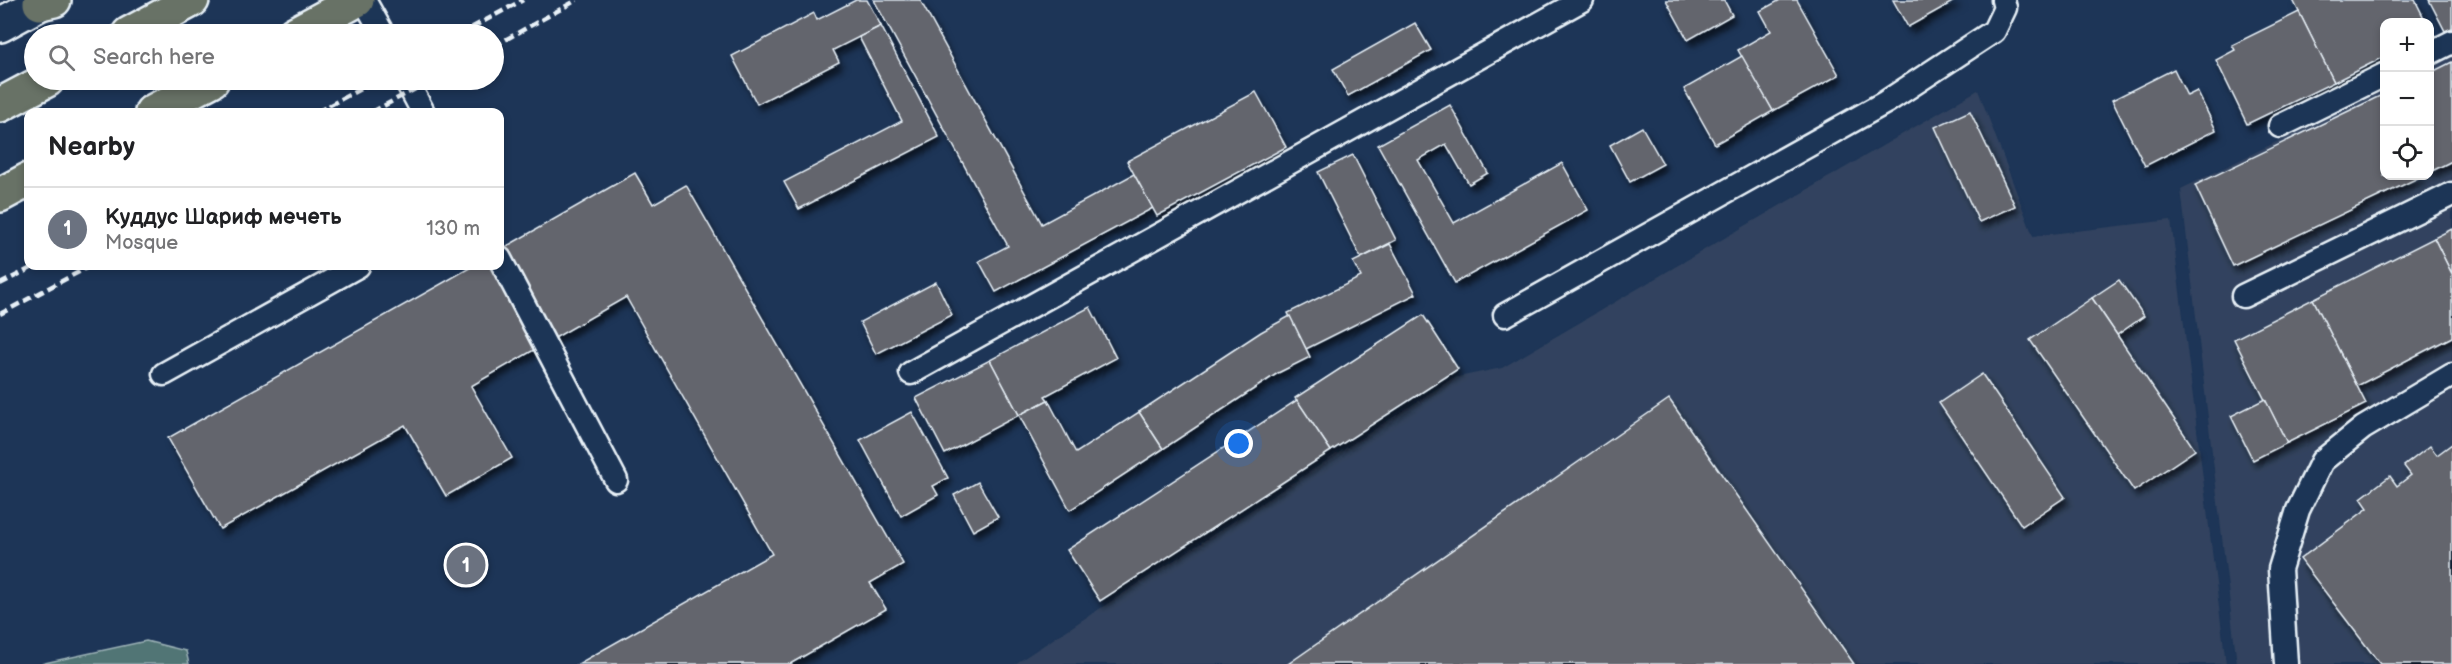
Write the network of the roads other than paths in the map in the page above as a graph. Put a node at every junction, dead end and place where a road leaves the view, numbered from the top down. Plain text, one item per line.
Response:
1 (156, 0) edge
2 (192, 0) edge
3 (357, 0) edge
4 (364, 0) edge
5 (1582, 0) edge
6 (2003, 0) edge
7 (46, 1) edge
8 (125, 24) edge
9 (148, 24) edge
10 (313, 24) edge
11 (377, 24) edge
12 (0, 25) edge
13 (2452, 42) edge
14 (2434, 51) edge
15 (2380, 77) edge
16 (28, 90) edge
17 (193, 90) edge
18 (411, 90) edge
19 (0, 105) edge
20 (160, 108) edge
21 (421, 108) edge
22 (2280, 126) dead end
23 (24, 182) edge
24 (2452, 194) edge
25 (0, 195) edge
26 (504, 267) edge
27 (351, 270) edge
28 (2242, 296) dead end
29 (1505, 315) dead end
30 (911, 373) dead end
31 (164, 374) dead end
32 (2452, 375) edge
33 (616, 480) dead end
34 (2286, 664) edge

1 - 8 main road
2 - 9 main road
3 - 10 main road
4 - 11 lane
5 - 30 lane
6 - 29 lane
7 - 12 street
13 - 14 lane
15 - 22 lane
16 - 19 main road
17 - 20 main road
18 - 21 lane
23 - 25 main road
24 - 28 lane
26 - 33 lane
27 - 31 lane
32 - 34 lane

